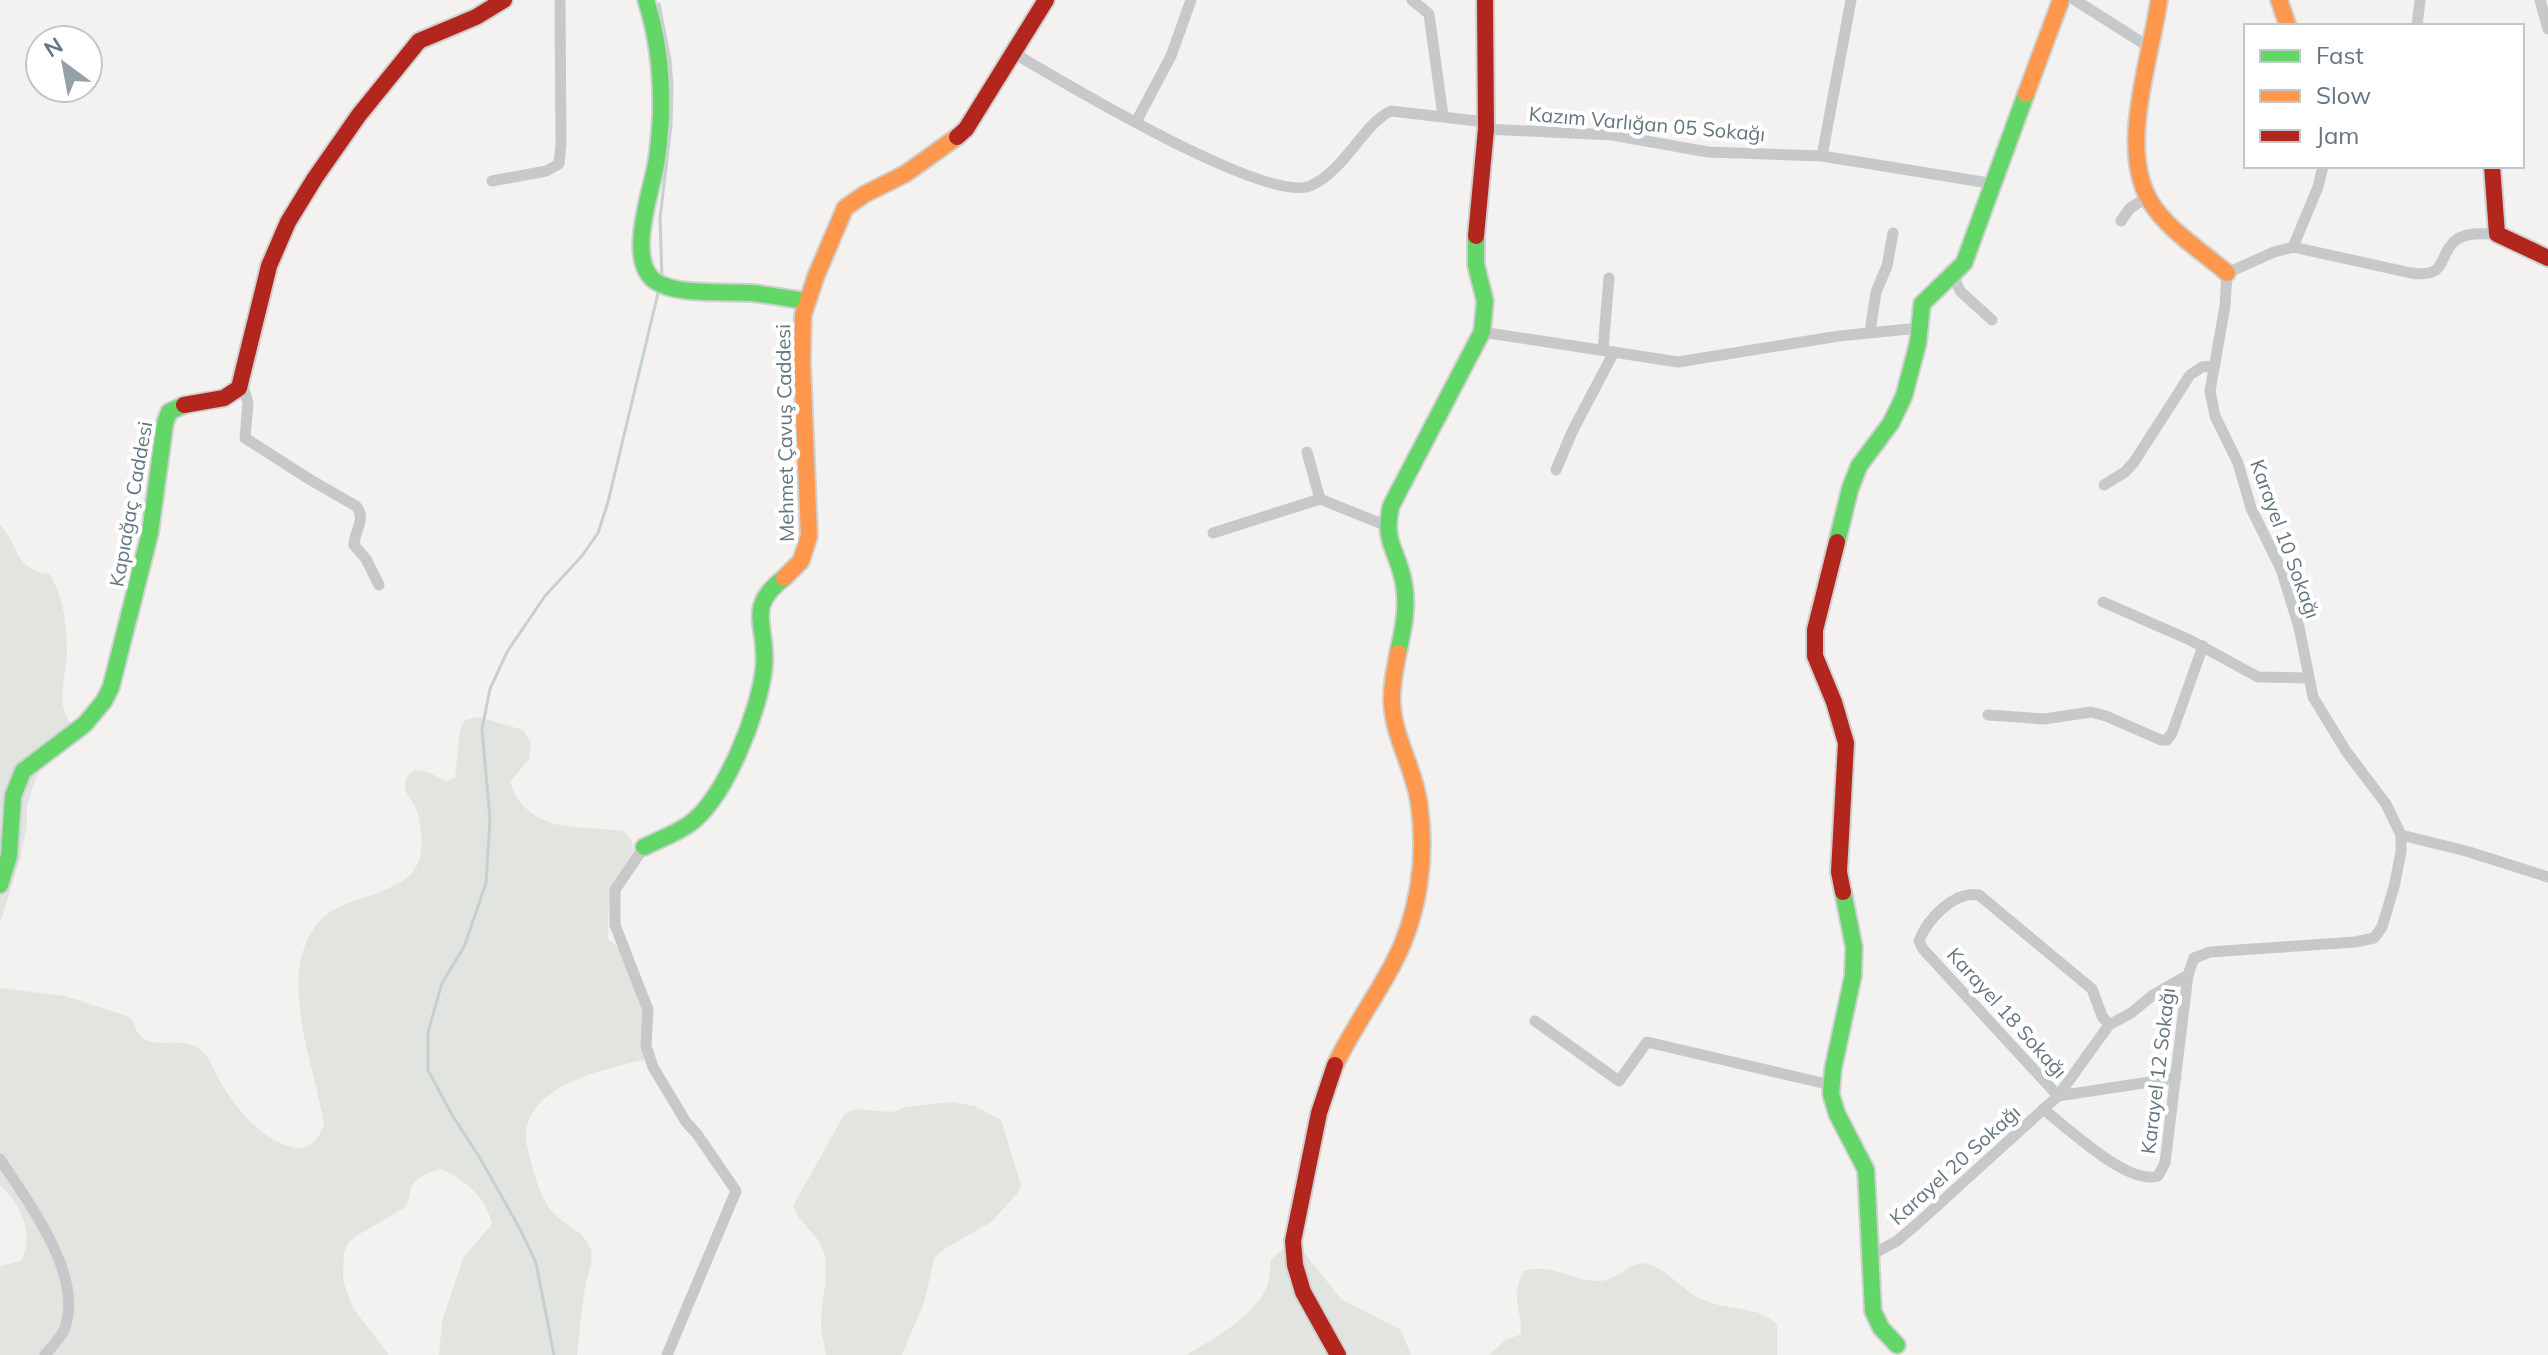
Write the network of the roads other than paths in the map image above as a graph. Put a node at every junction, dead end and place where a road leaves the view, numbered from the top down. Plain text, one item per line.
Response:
1 (504, 0) edge
2 (560, 0) edge
3 (646, 0) edge
4 (1046, 0) edge
5 (1191, 0) edge
6 (1412, 0) edge
7 (1485, 0) edge
8 (1851, 0) edge
9 (2061, 0) edge
10 (2075, 0) edge
11 (2159, 0) edge
12 (2279, 0) edge
13 (2420, 0) edge
14 (2540, 0) edge
15 (2287, 24) edge
16 (2417, 24) edge
17 (2548, 29) edge
18 (2149, 47) junction
19 (1012, 52) junction
20 (1443, 116) junction
21 (1136, 122) junction
22 (1486, 126) junction
23 (1822, 156) junction
24 (2323, 168) edge
25 (2492, 168) edge
26 (492, 181) dead end
27 (1995, 184) junction
28 (2148, 197) junction
29 (2121, 221) dead end
30 (1893, 233) dead end
31 (2497, 234) junction
32 (2293, 247) junction
33 (2548, 258) edge
34 (2227, 273) junction
35 (1953, 275) junction
36 (1609, 278) dead end
37 (807, 301) junction
38 (1992, 320) dead end
39 (1919, 328) junction
40 (1482, 332) junction
41 (1870, 332) junction
42 (1608, 351) junction
43 (2214, 366) junction
44 (242, 383) junction
45 (1307, 452) dead end
46 (1556, 470) dead end
47 (2104, 485) dead end
48 (1320, 499) junction
49 (1387, 526) junction
50 (1213, 533) dead end
51 (379, 585) dead end
52 (2103, 602) dead end
53 (2203, 646) junction
54 (2308, 678) junction
55 (1988, 715) dead end
56 (2401, 835) junction
57 (644, 847) joint
58 (2548, 877) edge
59 (0, 885) edge
60 (2188, 975) junction
61 (1535, 1021) dead end
62 (2109, 1025) junction
63 (2176, 1078) junction
64 (1831, 1085) junction
65 (2058, 1096) junction
66 (2043, 1109) junction
67 (0, 1159) edge
68 (1871, 1255) junction
69 (1897, 1345) dead end
70 (45, 1355) edge
71 (667, 1355) edge
72 (1338, 1355) edge

1 - 44 street
2 - 26 street
3 - 37 street
4 - 19 street, Mehmet Çavuş Caddesi
5 - 21 street
6 - 20 street
7 - 22 street
8 - 23 street
9 - 27 street
10 - 18 street
11 - 18 street
12 - 15 street
13 - 16 street
14 - 17 street
18 - 28 street
19 - 21 street
19 - 37 street, Mehmet Çavuş Caddesi
20 - 21 street, Kazım Varlığan 05 Sokağı
20 - 22 street, Kazım Varlığan 05 Sokağı
22 - 23 street, Kazım Varlığan 05 Sokağı
22 - 40 street
23 - 27 street, Kazım Varlığan 05 Sokağı
24 - 32 street
25 - 31 street
27 - 35 street
28 - 29 street
28 - 34 street
30 - 41 street
31 - 32 street
31 - 33 street
32 - 34 street
34 - 43 street, Karayel 10 Sokağı
35 - 38 street
35 - 39 street
36 - 42 street
37 - 57 street, Mehmet Çavuş Caddesi
39 - 41 street
39 - 64 street
40 - 42 street
40 - 49 street
41 - 42 street
42 - 46 street
43 - 47 street
43 - 54 street, Karayel 10 Sokağı
44 - 51 street
44 - 59 street, Kapıağaç Caddesi
45 - 48 street
48 - 49 street
48 - 50 street
49 - 72 street
52 - 53 street
53 - 54 street
53 - 55 street
54 - 56 street, Karayel 10 Sokağı
56 - 58 street
56 - 60 street
57 - 71 street
60 - 62 street
60 - 63 street, Karayel 12 Sokağı
61 - 64 street
62 - 65 street
62 - 65 street, Karayel 18 Sokağı
63 - 65 street
63 - 66 street, Karayel 12 Sokağı
64 - 68 street
65 - 66 street, Karayel 20 Sokağı
66 - 68 street, Karayel 20 Sokağı
67 - 70 street
68 - 69 street

